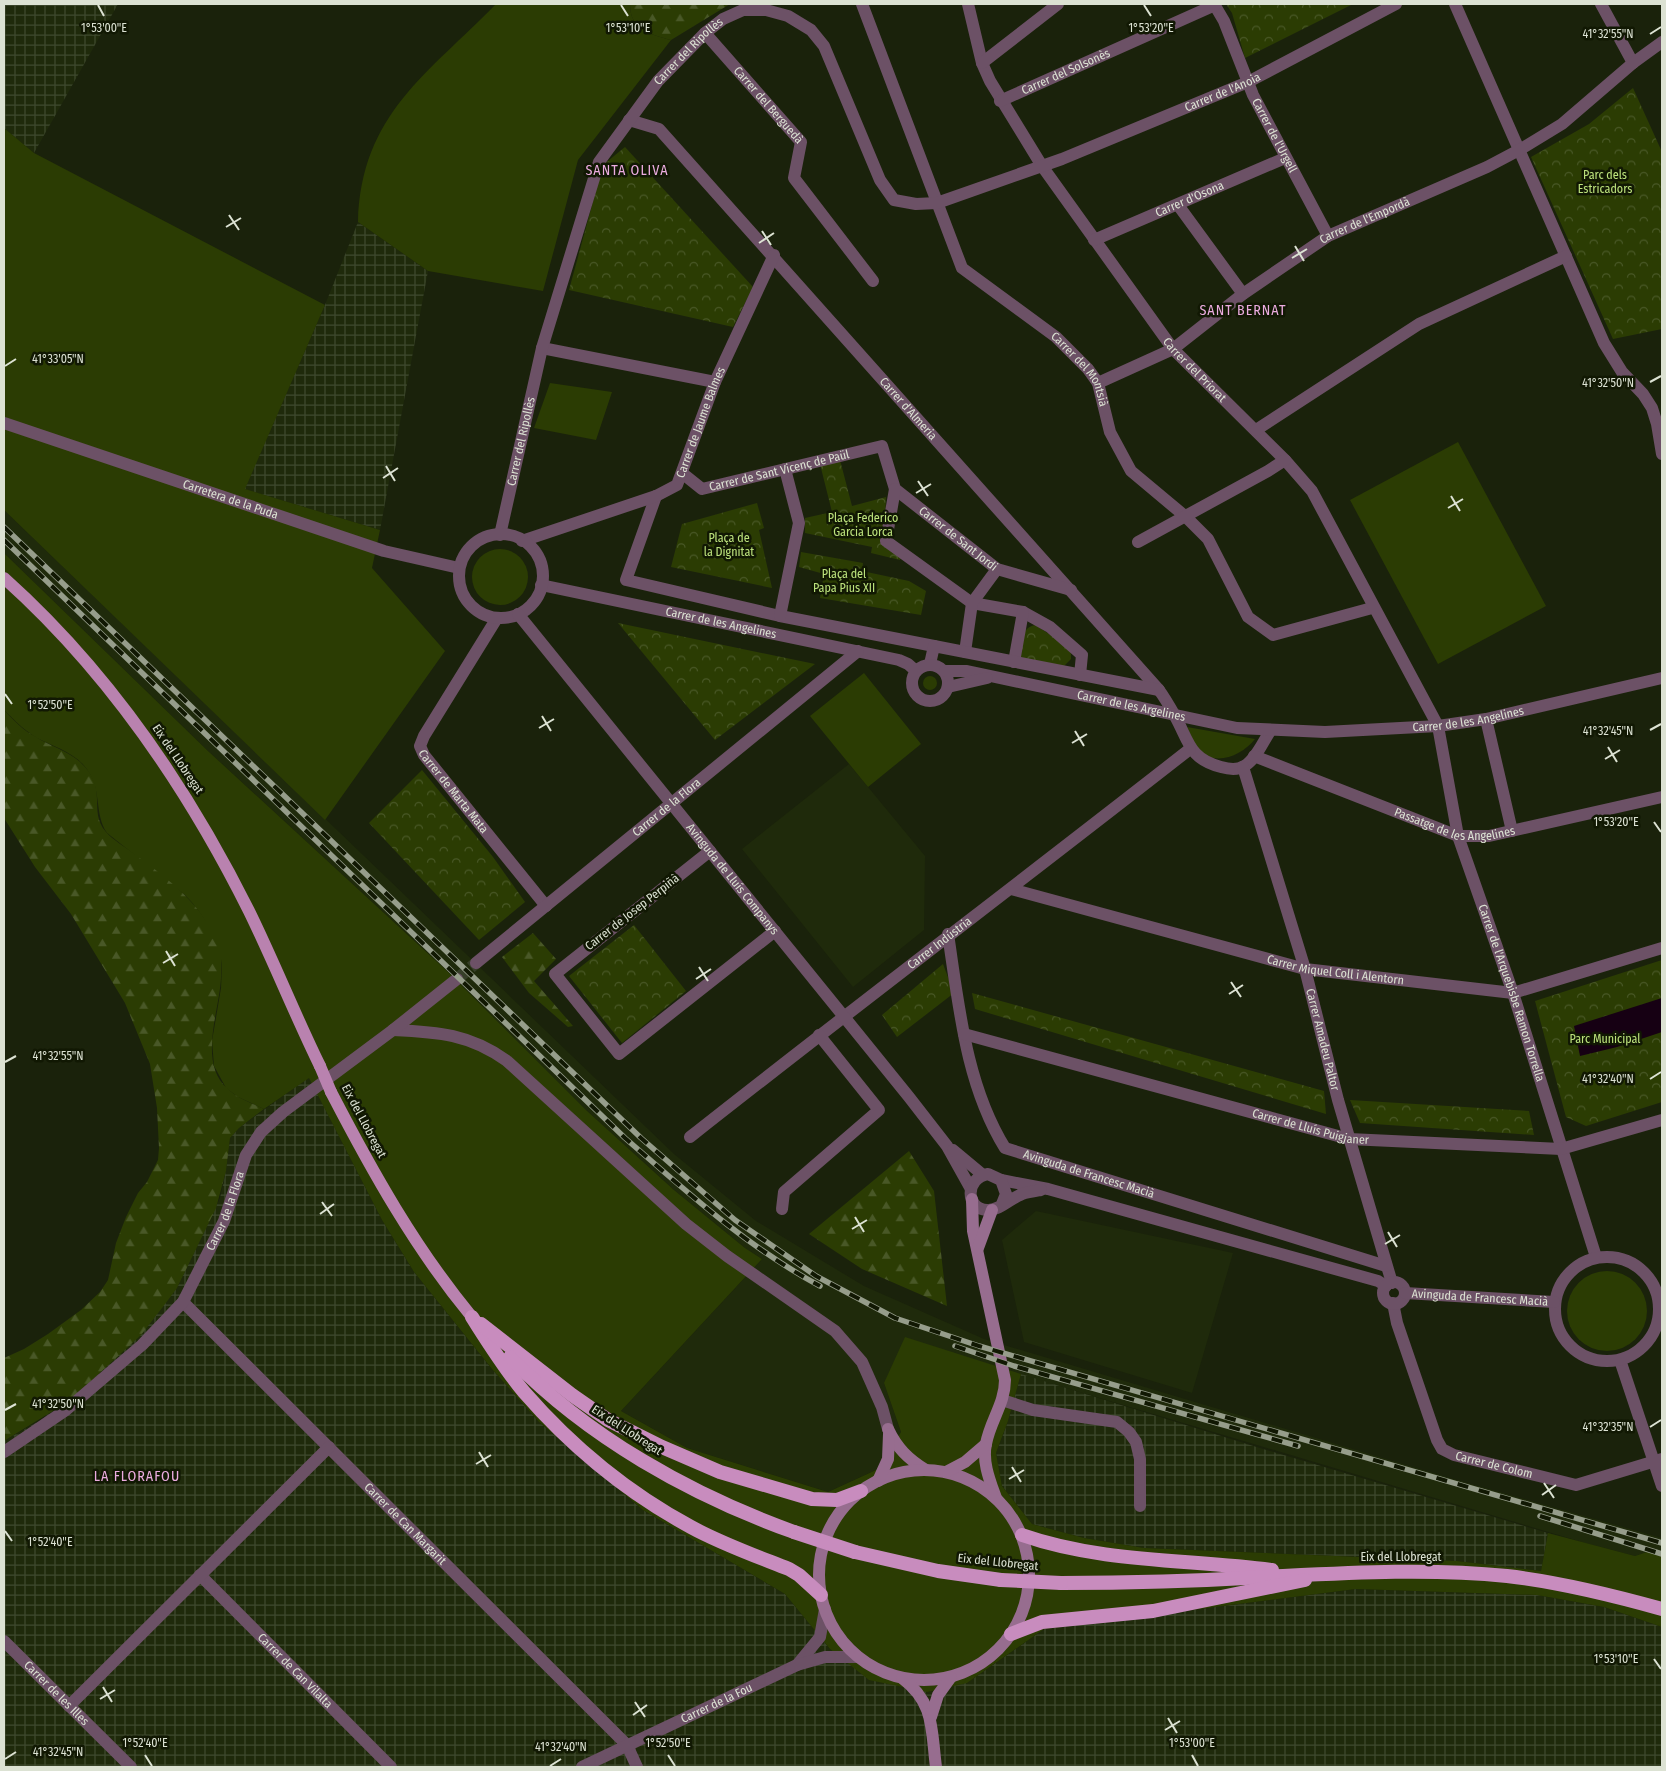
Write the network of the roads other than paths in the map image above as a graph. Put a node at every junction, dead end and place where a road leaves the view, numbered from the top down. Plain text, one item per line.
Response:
1 (862, 4) edge
2 (968, 4) edge
3 (1058, 4) edge
4 (1396, 4) edge
5 (1455, 4) edge
6 (1602, 4) edge
7 (1215, 5) edge
8 (705, 33) junction
9 (1662, 42) edge
10 (982, 63) junction
11 (1633, 63) junction
12 (1248, 82) junction
13 (1000, 101) junction
14 (629, 120) junction
15 (1520, 150) junction
16 (1285, 158) junction
17 (1042, 166) junction
18 (936, 202) junction
19 (1178, 204) junction
20 (1328, 236) junction
21 (1094, 240) junction
22 (774, 255) junction
23 (1566, 256) junction
24 (873, 281) dead end
25 (1243, 294) junction
26 (542, 348) junction
27 (1173, 349) junction
28 (715, 382) junction
29 (1098, 383) junction
30 (4, 423) edge
31 (1256, 430) junction
32 (1662, 454) edge
33 (1285, 460) junction
34 (785, 469) junction
35 (682, 473) junction
36 (895, 489) junction
37 (656, 496) junction
38 (1186, 517) junction
39 (500, 534) junction
40 (522, 541) junction
41 (1138, 542) dead end
42 (459, 568) junction
43 (997, 569) junction
44 (4, 578) edge
45 (541, 585) junction
46 (1071, 590) junction
47 (972, 603) junction
48 (1372, 608) junction
49 (1022, 612) junction
50 (518, 614) junction
51 (780, 616) junction
52 (497, 618) junction
53 (934, 646) junction
54 (858, 651) junction
55 (965, 652) junction
56 (1014, 662) junction
57 (930, 664) junction
58 (916, 671) junction
59 (944, 671) junction
60 (1080, 674) junction
61 (993, 677) junction
62 (1662, 678) edge
63 (948, 687) junction
64 (1159, 690) junction
65 (1176, 716) junction
66 (1486, 719) junction
67 (1438, 726) junction
68 (1271, 730) junction
69 (1190, 748) junction
70 (1254, 756) junction
71 (1243, 767) junction
72 (1662, 797) edge
73 (672, 803) junction
74 (1512, 831) junction
75 (1458, 836) junction
76 (710, 851) junction
77 (1011, 889) junction
78 (546, 906) junction
79 (775, 931) junction
80 (948, 934) junction
81 (1662, 948) edge
82 (476, 963) tunnel mouth
83 (1305, 969) junction
84 (457, 978) tunnel mouth
85 (1513, 993) junction
86 (844, 1016) junction
87 (393, 1030) junction
88 (964, 1034) junction
89 (819, 1035) junction
90 (1662, 1120) edge
91 (690, 1137) dead end
92 (1349, 1139) junction
93 (947, 1146) junction
94 (1561, 1149) junction
95 (983, 1175) junction
96 (1001, 1180) junction
97 (1048, 1189) junction
98 (971, 1194) junction
99 (997, 1207) junction
100 (782, 1209) dead end
101 (977, 1250) junction
102 (1596, 1257) junction
103 (1386, 1266) junction
104 (1389, 1284) junction
105 (1660, 1292) edge
106 (1404, 1293) junction
107 (183, 1302) junction
108 (1554, 1302) junction
109 (1393, 1304) junction
110 (472, 1317) junction
111 (1620, 1360) junction
112 (1002, 1400) junction
113 (888, 1429) junction
114 (986, 1444) junction
115 (329, 1446) junction
116 (4, 1452) edge
117 (1657, 1460) edge
118 (926, 1470) junction
119 (946, 1472) junction
120 (878, 1481) junction
121 (1662, 1486) edge
122 (862, 1491) junction
123 (996, 1498) junction
124 (1140, 1506) dead end
125 (1022, 1535) junction
126 (1326, 1573) junction
127 (1302, 1574) junction
128 (200, 1575) junction
129 (823, 1602) junction
130 (1662, 1609) edge
131 (1011, 1634) junction
132 (4, 1641) edge
133 (858, 1657) junction
134 (796, 1665) junction
135 (951, 1677) junction
136 (902, 1678) junction
137 (69, 1706) junction
138 (930, 1722) junction
139 (627, 1745) junction
140 (131, 1767) edge
141 (391, 1767) edge
142 (582, 1767) edge
143 (637, 1767) edge
144 (936, 1767) edge

1 - 18 street, Carrer del Montsià
2 - 10 street, Carrer del Priorat
3 - 10 street
4 - 12 street, Carrer de l'Anoia
5 - 15 street
6 - 11 street
7 - 12 street, Carrer de l'Urgell
7 - 13 street, Carrer del Solsonès
8 - 14 street, Carrer del Ripollès
8 - 18 street, Carrer del Ripollès
8 - 24 street, Carrer del Berguedà
9 - 11 street, Carrer de l'Empordà
10 - 13 street, Carrer del Priorat
11 - 15 street, Carrer de l'Empordà
12 - 16 street, Carrer de l'Urgell
12 - 17 street, Carrer de l'Anoia
13 - 17 street, Carrer del Priorat
14 - 22 street, Carrer d'Almeria
14 - 26 street, Carrer del Ripollès
15 - 20 street, Carrer de l'Empordà
15 - 23 street
16 - 19 street, Carrer d'Osona
16 - 20 street, Carrer de l'Urgell
17 - 18 street, Carrer del Ripollès
17 - 21 street, Carrer del Priorat
18 - 29 street, Carrer del Montsià
19 - 21 street, Carrer d'Osona
19 - 25 street
20 - 25 street, Carrer de l'Empordà
21 - 27 street, Carrer del Priorat
22 - 28 street, Carrer de Jaume Balmes
22 - 46 street, Carrer d'Almeria
23 - 31 street
23 - 32 street
25 - 27 street, Carrer de l'Empordà
26 - 28 street
26 - 39 street, Carrer del Ripollès
27 - 29 street, Carrer de l'Empordà
27 - 31 street, Carrer del Priorat
28 - 35 street, Carrer de Jaume Balmes
29 - 38 street, Carrer del Montsià
30 - 42 street, Carretera de la Puda
31 - 33 street, Carrer del Priorat
33 - 38 street
33 - 48 street, Carrer del Priorat
34 - 35 street, Carrer de Sant Vicenç de Paül
34 - 36 street, Carrer de Sant Vicenç de Paül
34 - 51 street
35 - 37 street, Carrer de Jaume Balmes
36 - 43 street, Carrer de Sant Jordi
36 - 47 street
37 - 40 street
37 - 51 street, Carrer de les Angelines
38 - 41 street
38 - 48 street, Carrer del Montsià
39 - 40 street
39 - 42 street
40 - 45 street
42 - 52 street
43 - 46 street, Carrer de Sant Jordi
43 - 47 street
44 - 110 main road, Eix del Llobregat, bridge
45 - 50 street
45 - 54 street, Carrer de les Angelines
46 - 64 street, Carrer d'Almeria
47 - 49 street
47 - 55 street
48 - 67 street, Carrer del Priorat
49 - 56 street
49 - 60 street
50 - 52 street
50 - 73 street, Avinguda de Lluís Companys
51 - 53 street, Carrer de les Angelines
52 - 78 street, Carrer de Marta Mata
53 - 55 street, Carrer de les Angelines
53 - 57 street
54 - 58 street, Carrer de les Angelines
54 - 73 street, Carrer de la Flora
55 - 56 street, Carrer de les Angelines
56 - 60 street, Carrer de les Angelines
57 - 58 street
57 - 59 street
58 - 63 street
59 - 61 street, Carrer de les Argelines
59 - 63 street
60 - 64 street, Carrer de les Angelines
61 - 63 street, Carrer de les Argelines
61 - 65 street, Carrer de les Argelines
62 - 66 street, Carrer de les Angelines
64 - 65 street, Carrer d'Almeria
65 - 68 street, Carrer de les Argelines
65 - 69 street, Carrer d'Almeria
66 - 67 street, Carrer de les Angelines
66 - 74 street
67 - 68 street, Carrer de les Angelines
67 - 75 street, Carrer de l'Arquebisbe Ramon Torrella
68 - 70 street
69 - 71 street
69 - 77 street, Carrer Indústria
70 - 71 street
70 - 75 street, Passatge de les Angelines
71 - 83 street, Carrer Amadeu Paltor
72 - 74 street, Passatge de les Angelines
73 - 76 street, Avinguda de Lluís Companys
73 - 78 street, Carrer de la Flora
74 - 75 street, Passatge de les Angelines
75 - 85 street, Carrer de l'Arquebisbe Ramon Torrella
76 - 79 street, Avinguda de Lluís Companys
76 - 79 street, Carrer de Josep Perpiñà
77 - 80 street, Carrer Indústria
77 - 83 street, Carrer Miquel Coll i Alentorn
78 - 82 street, Carrer de la Flora
79 - 86 street, Avinguda de Lluís Companys
80 - 86 street, Carrer Indústria
80 - 88 street, Avinguda de Francesc Macià
81 - 85 street, Carrer Miquel Coll i Alentorn
83 - 85 street, Carrer Miquel Coll i Alentorn
83 - 92 street, Carrer Amadeu Paltor
84 - 87 street, Carrer de la Flora
85 - 94 street, Carrer de l'Arquebisbe Ramon Torrella
86 - 89 street, Carrer Indústria
86 - 93 street, Avinguda de Lluís Companys
87 - 107 street, Carrer de la Flora
87 - 113 street
88 - 92 street, Carrer de Lluís Puigjaner
88 - 103 street, Avinguda de Francesc Macià
89 - 91 street, Carrer Indústria
89 - 100 street
90 - 94 street, Carrer de Lluís Puigjaner
92 - 94 street, Carrer de Lluís Puigjaner
92 - 103 street, Carrer Amadeu Paltor
93 - 95 street
93 - 98 street
94 - 102 street, Carrer de l'Arquebisbe Ramon Torrella
95 - 96 street
95 - 98 street
96 - 97 street, Avinguda de Francesc Macià
96 - 99 street
97 - 99 street, Avinguda de Francesc Macià
97 - 104 street, Avinguda de Francesc Macià
98 - 99 street
98 - 101 main road
99 - 101 main road
101 - 112 main road
102 - 105 street
102 - 108 street
103 - 104 street, Carrer Amadeu Paltor
104 - 106 street
104 - 109 street
105 - 111 street
106 - 108 street, Avinguda de Francesc Macià
106 - 109 street
107 - 115 street, Carrer de Can Margarit
107 - 116 street, Carrer de la Flora
108 - 111 street
109 - 117 street, Carrer de Colom
110 - 122 highway
110 - 127 highway, Eix del Llobregat, bridge
110 - 129 highway
111 - 117 street
112 - 114 main road
112 - 124 street
113 - 118 main road
113 - 120 main road
114 - 119 main road
114 - 123 main road
115 - 128 street
115 - 139 street, Carrer de Can Margarit
117 - 121 street
118 - 119 main road
118 - 120 main road
119 - 123 main road
120 - 122 main road
122 - 129 main road
123 - 125 main road
125 - 127 highway
125 - 131 main road
126 - 127 highway, Eix del Llobregat
126 - 130 highway, Eix del Llobregat
126 - 131 highway
128 - 137 street
128 - 141 street, Carrer de Can Vilalta
129 - 133 main road
129 - 134 street, Carrer de la Fou
131 - 135 main road
132 - 137 street, Carrer de les Illes
133 - 134 street, Carrer de la Fou
133 - 136 main road
134 - 139 street, Carrer de la Fou
135 - 136 main road
135 - 138 main road
136 - 138 main road
137 - 140 street, Carrer de les Illes
138 - 144 main road
139 - 142 street, Carrer de la Fou
139 - 143 street

